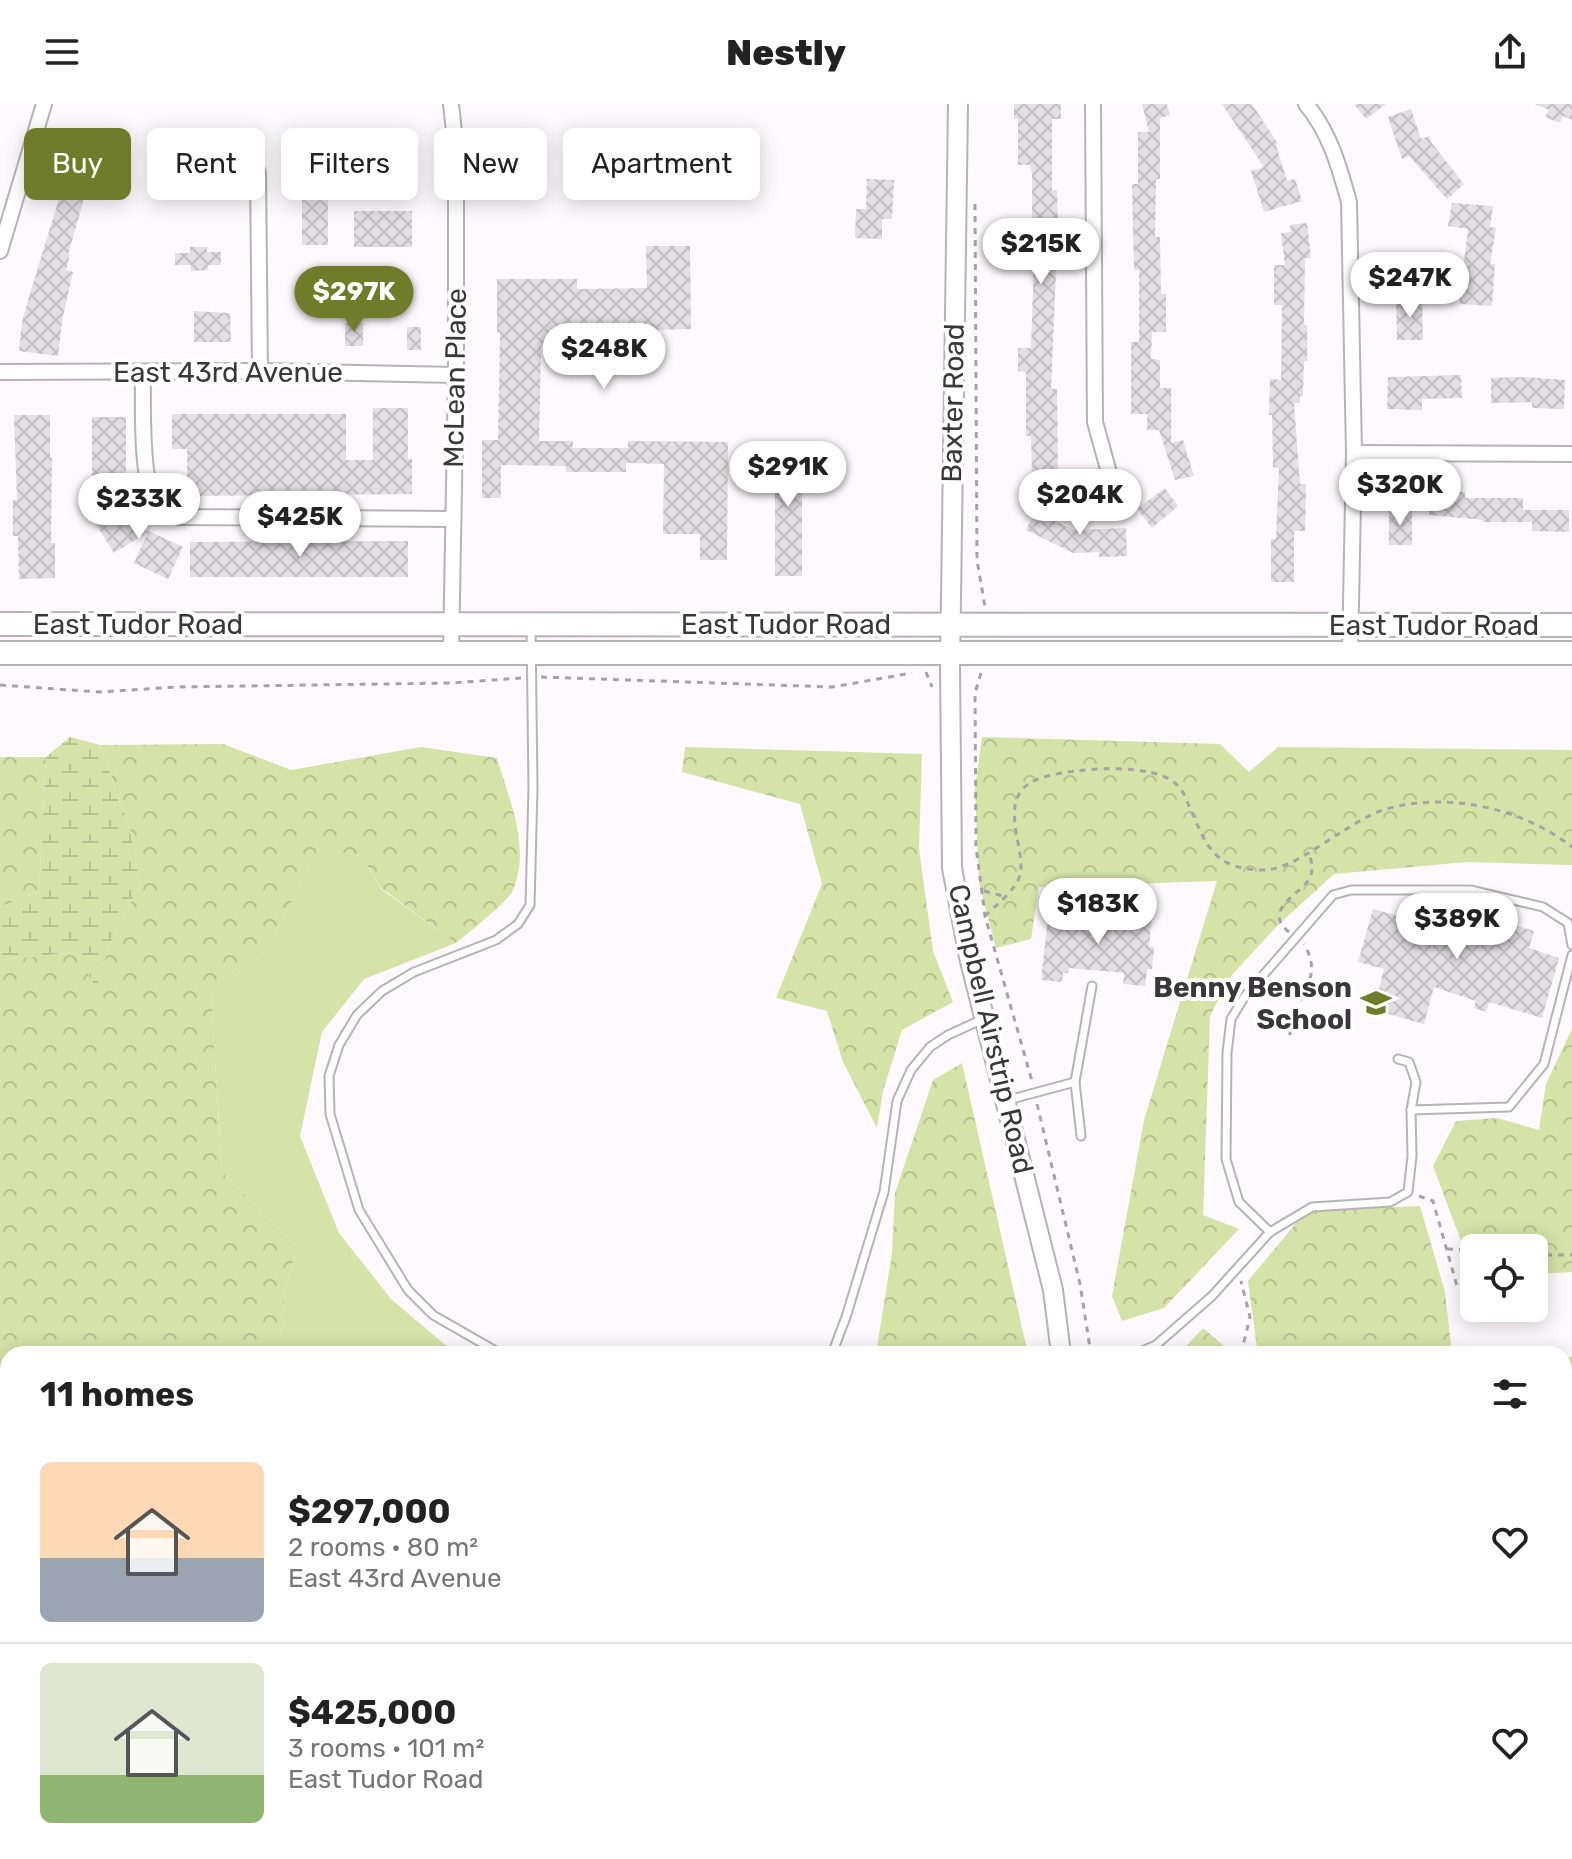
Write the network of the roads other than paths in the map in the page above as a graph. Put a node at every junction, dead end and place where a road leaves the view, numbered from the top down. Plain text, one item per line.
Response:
1 (44, 104) edge
2 (451, 104) edge
3 (958, 104) edge
4 (1093, 104) edge
5 (1306, 104) edge
6 (258, 200) edge
7 (0, 251) edge
8 (260, 371) junction
9 (0, 372) edge
10 (143, 372) junction
11 (456, 375) junction
12 (1354, 453) junction
13 (1572, 454) edge
14 (1108, 469) dead end
15 (453, 519) junction
16 (0, 624) edge
17 (450, 624) junction
18 (531, 624) junction
19 (951, 624) junction
20 (1350, 624) junction
21 (1572, 625) edge
22 (0, 653) edge
23 (451, 653) junction
24 (531, 653) junction
25 (950, 653) junction
26 (1350, 653) junction
27 (1572, 653) edge
28 (1572, 945) edge
29 (1572, 955) edge
30 (1092, 986) dead end
31 (984, 1018) junction
32 (1398, 1059) dead end
33 (1075, 1082) junction
34 (1006, 1101) junction
35 (1411, 1110) junction
36 (1081, 1136) dead end
37 (1270, 1232) junction
38 (487, 1346) edge
39 (835, 1346) edge
40 (1060, 1346) edge
41 (1154, 1346) edge

1 - 7 street
2 - 11 street, McLean Place
3 - 19 street, Baxter Road
4 - 14 street
5 - 12 street
6 - 8 street
8 - 10 street, East 43rd Avenue
8 - 11 street, East 43rd Avenue
9 - 10 street, East 43rd Avenue
10 - 15 street
11 - 15 street, McLean Place
12 - 13 street
12 - 20 street
15 - 17 street, McLean Place
16 - 17 main road, East Tudor Road
17 - 18 main road, East Tudor Road
17 - 23 street, McLean Place
18 - 19 main road, East Tudor Road
18 - 24 lane
19 - 20 main road, East Tudor Road
19 - 25 street, Baxter Road
20 - 21 main road, East Tudor Road
20 - 26 street
22 - 23 main road, East Tudor Road
23 - 24 main road, East Tudor Road
24 - 25 main road, East Tudor Road
24 - 38 lane
25 - 26 main road, East Tudor Road
25 - 31 street, Campbell Airstrip Road
26 - 27 main road, East Tudor Road
28 - 37 lane
29 - 35 lane
30 - 33 lane
31 - 34 street, Campbell Airstrip Road
31 - 39 lane
32 - 35 lane
33 - 34 lane
33 - 36 lane
34 - 40 street, Campbell Airstrip Road
35 - 37 lane
37 - 41 lane

